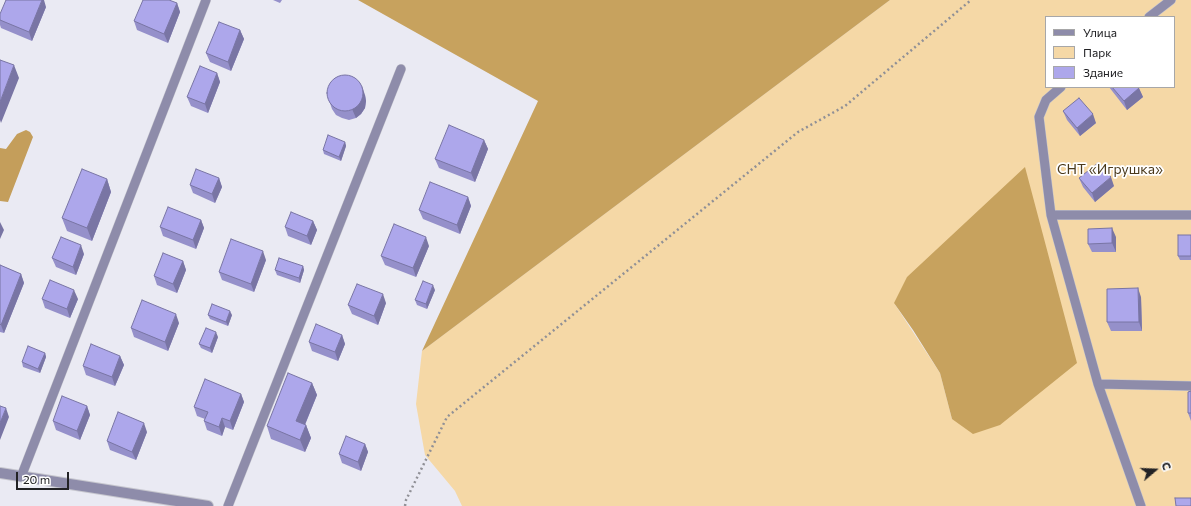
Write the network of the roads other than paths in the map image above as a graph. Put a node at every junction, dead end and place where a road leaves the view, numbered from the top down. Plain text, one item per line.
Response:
1 (206, 0) edge
2 (1171, 0) edge
3 (1150, 16) edge
4 (401, 69) dead end
5 (1060, 88) edge
6 (1051, 215) junction
7 (1191, 215) edge
8 (1098, 384) junction
9 (1191, 386) edge
10 (0, 474) edge
11 (22, 477) junction
12 (208, 506) edge
13 (228, 506) edge
14 (1141, 506) edge

1 - 11 lane
2 - 3 lane
4 - 13 lane
5 - 6 lane
6 - 7 lane
6 - 8 lane
8 - 9 lane
8 - 14 lane
10 - 11 street
11 - 12 street

